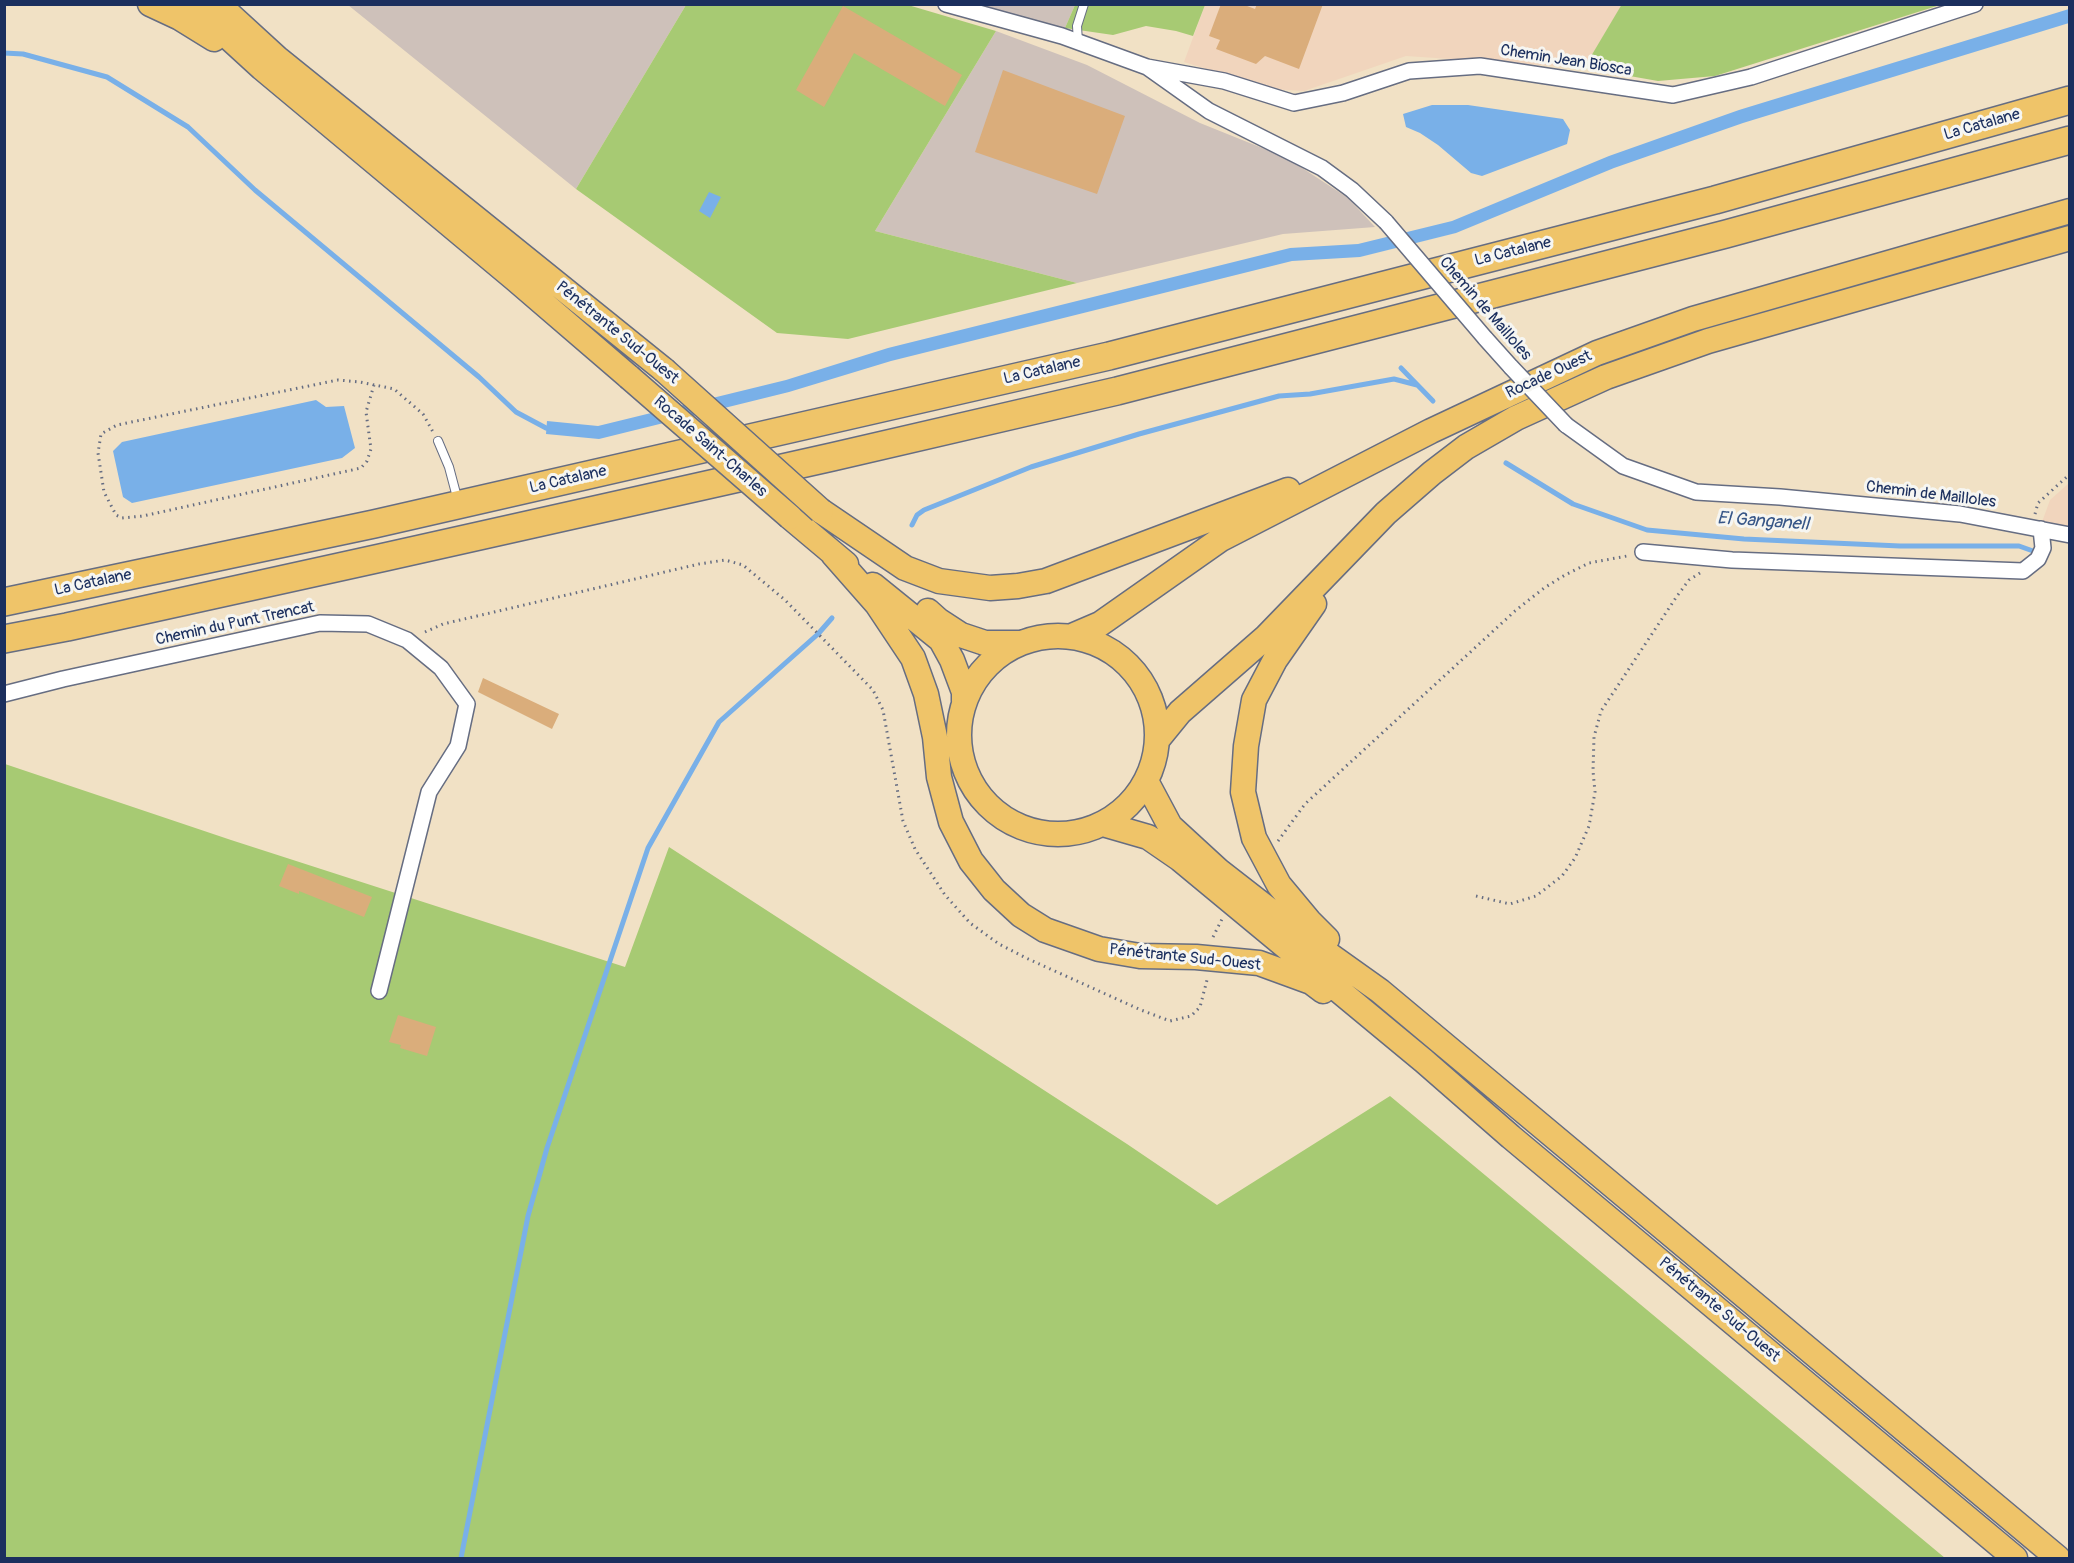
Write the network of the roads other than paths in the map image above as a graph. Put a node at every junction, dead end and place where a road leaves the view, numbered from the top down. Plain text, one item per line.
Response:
1 (150, 4) edge
2 (192, 4) edge
3 (218, 4) edge
4 (237, 4) edge
5 (946, 4) edge
6 (1084, 4) edge
7 (1974, 4) edge
8 (1078, 42) junction
9 (270, 63) junction
10 (1147, 68) junction
11 (2070, 100) edge
12 (2070, 140) edge
13 (2070, 211) edge
14 (2070, 238) edge
15 (629, 377) joint
16 (438, 441) road end
17 (1411, 442) junction
18 (459, 505) junction
19 (821, 511) junction
20 (790, 517) joint
21 (2041, 529) junction
22 (2070, 535) edge
23 (1349, 552) junction
24 (1643, 552) road end
25 (833, 554) junction
26 (4, 602) edge
27 (1072, 636) junction
28 (4, 639) edge
29 (1020, 643) junction
30 (4, 694) edge
31 (964, 700) junction
32 (1158, 739) junction
33 (1146, 781) junction
34 (1103, 824) junction
35 (379, 991) dead end
36 (1380, 991) junction
37 (1424, 1061) junction
38 (2015, 1558) edge
39 (2058, 1558) edge

1 - 9 highway
2 - 9 highway, Pénétrante Sud-Ouest
3 - 9 highway, Pénétrante Sud-Ouest
4 - 9 highway
5 - 8 street, Chemin de Mailloles
6 - 8 lane
7 - 10 street, Chemin Jean Biosca
8 - 10 street, Chemin de Mailloles
9 - 15 highway, Pénétrante Sud-Ouest
9 - 19 highway, Pénétrante Sud-Ouest, bridge
10 - 21 street, Chemin de Mailloles, bridge
11 - 18 highway, La Catalane
12 - 28 highway
13 - 17 highway, Rocade Ouest
14 - 23 highway, Rocade Ouest
15 - 20 highway, Rocade Saint-Charles, bridge
16 - 18 lane
17 - 19 highway
17 - 27 highway, Rocade Ouest
18 - 26 highway, La Catalane
19 - 29 highway, Pénétrante Sud-Ouest
20 - 25 highway, Pénétrante Sud-Ouest
21 - 22 street, Chemin de Mailloles
21 - 24 street
23 - 32 highway, Rocade Ouest
23 - 36 highway
25 - 31 highway, Pénétrante Sud-Ouest
25 - 37 highway, Pénétrante Sud-Ouest
27 - 29 highway, Rocade Ouest
27 - 32 highway, Rocade Ouest
29 - 31 highway, Rocade Ouest
30 - 35 street, Chemin du Punt Trencat
31 - 34 highway, Rocade Ouest
32 - 33 highway, Rocade Ouest
33 - 34 highway, Rocade Ouest
33 - 36 highway
34 - 37 highway, Pénétrante Sud-Ouest
36 - 39 highway
37 - 38 highway, Pénétrante Sud-Ouest

